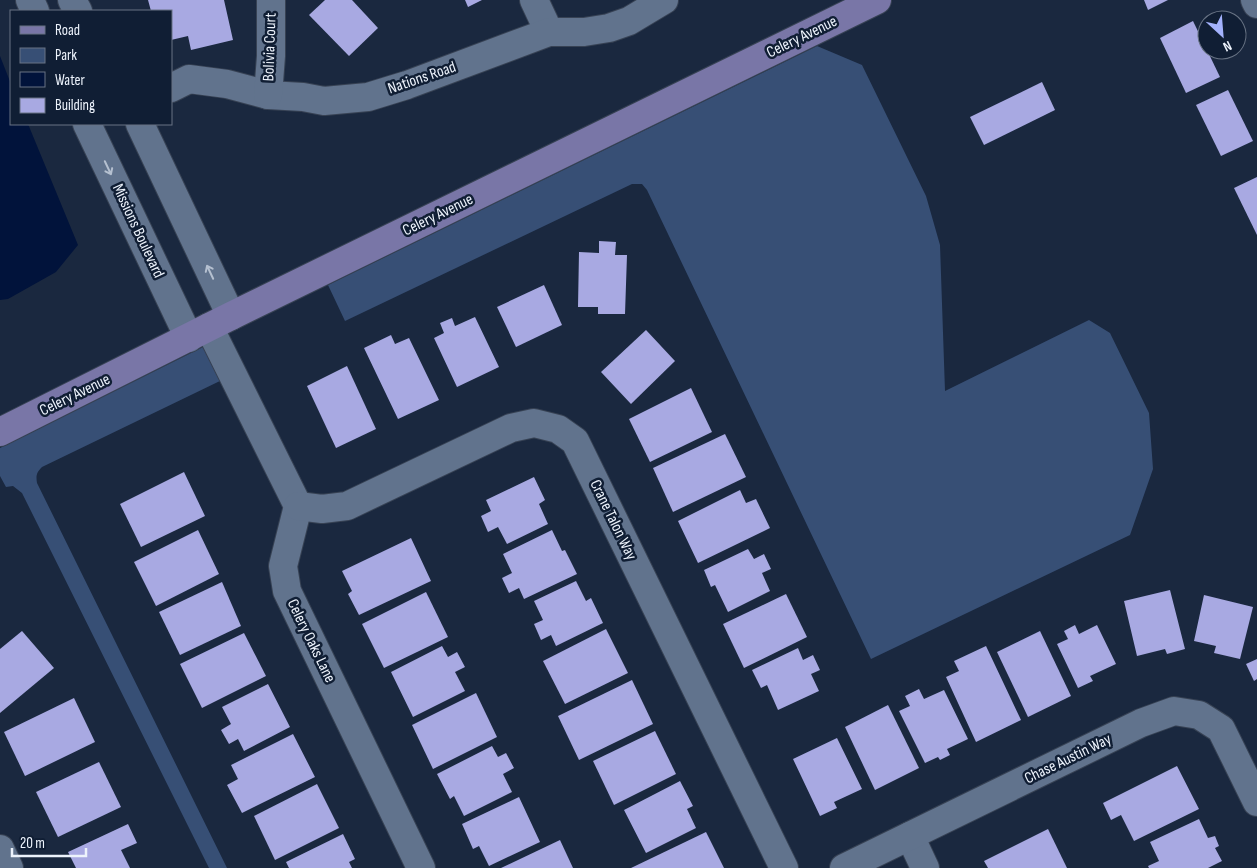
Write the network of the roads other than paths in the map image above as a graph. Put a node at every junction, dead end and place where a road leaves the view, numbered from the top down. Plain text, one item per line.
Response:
1 (271, 0) edge
2 (534, 0) edge
3 (664, 0) edge
4 (877, 0) edge
5 (1255, 0) edge
6 (1257, 4) edge
7 (549, 32) junction
8 (172, 88) edge
9 (268, 95) junction
10 (88, 125) edge
11 (140, 125) edge
12 (210, 327) junction
13 (0, 432) edge
14 (298, 506) junction
15 (1257, 802) edge
16 (910, 836) junction
17 (0, 849) edge
18 (9, 868) edge
19 (421, 868) edge
20 (784, 868) edge
21 (844, 868) edge
22 (925, 868) edge

1 - 9 street, Bolivia Court
2 - 7 street
3 - 7 street, Nations Road
4 - 12 main road, Celery Avenue
5 - 6 street
7 - 9 street, Nations Road
8 - 9 street, Nations Road
10 -> 12 street, Missions Boulevard
12 -> 11 street
12 - 13 main road, Celery Avenue
12 - 14 street
14 - 19 street, Celery Oaks Lane
14 - 20 street, Crane Talon Way
15 - 16 street, Chase Austin Way
16 - 21 street, Chase Austin Way
16 - 22 street
17 - 18 street

